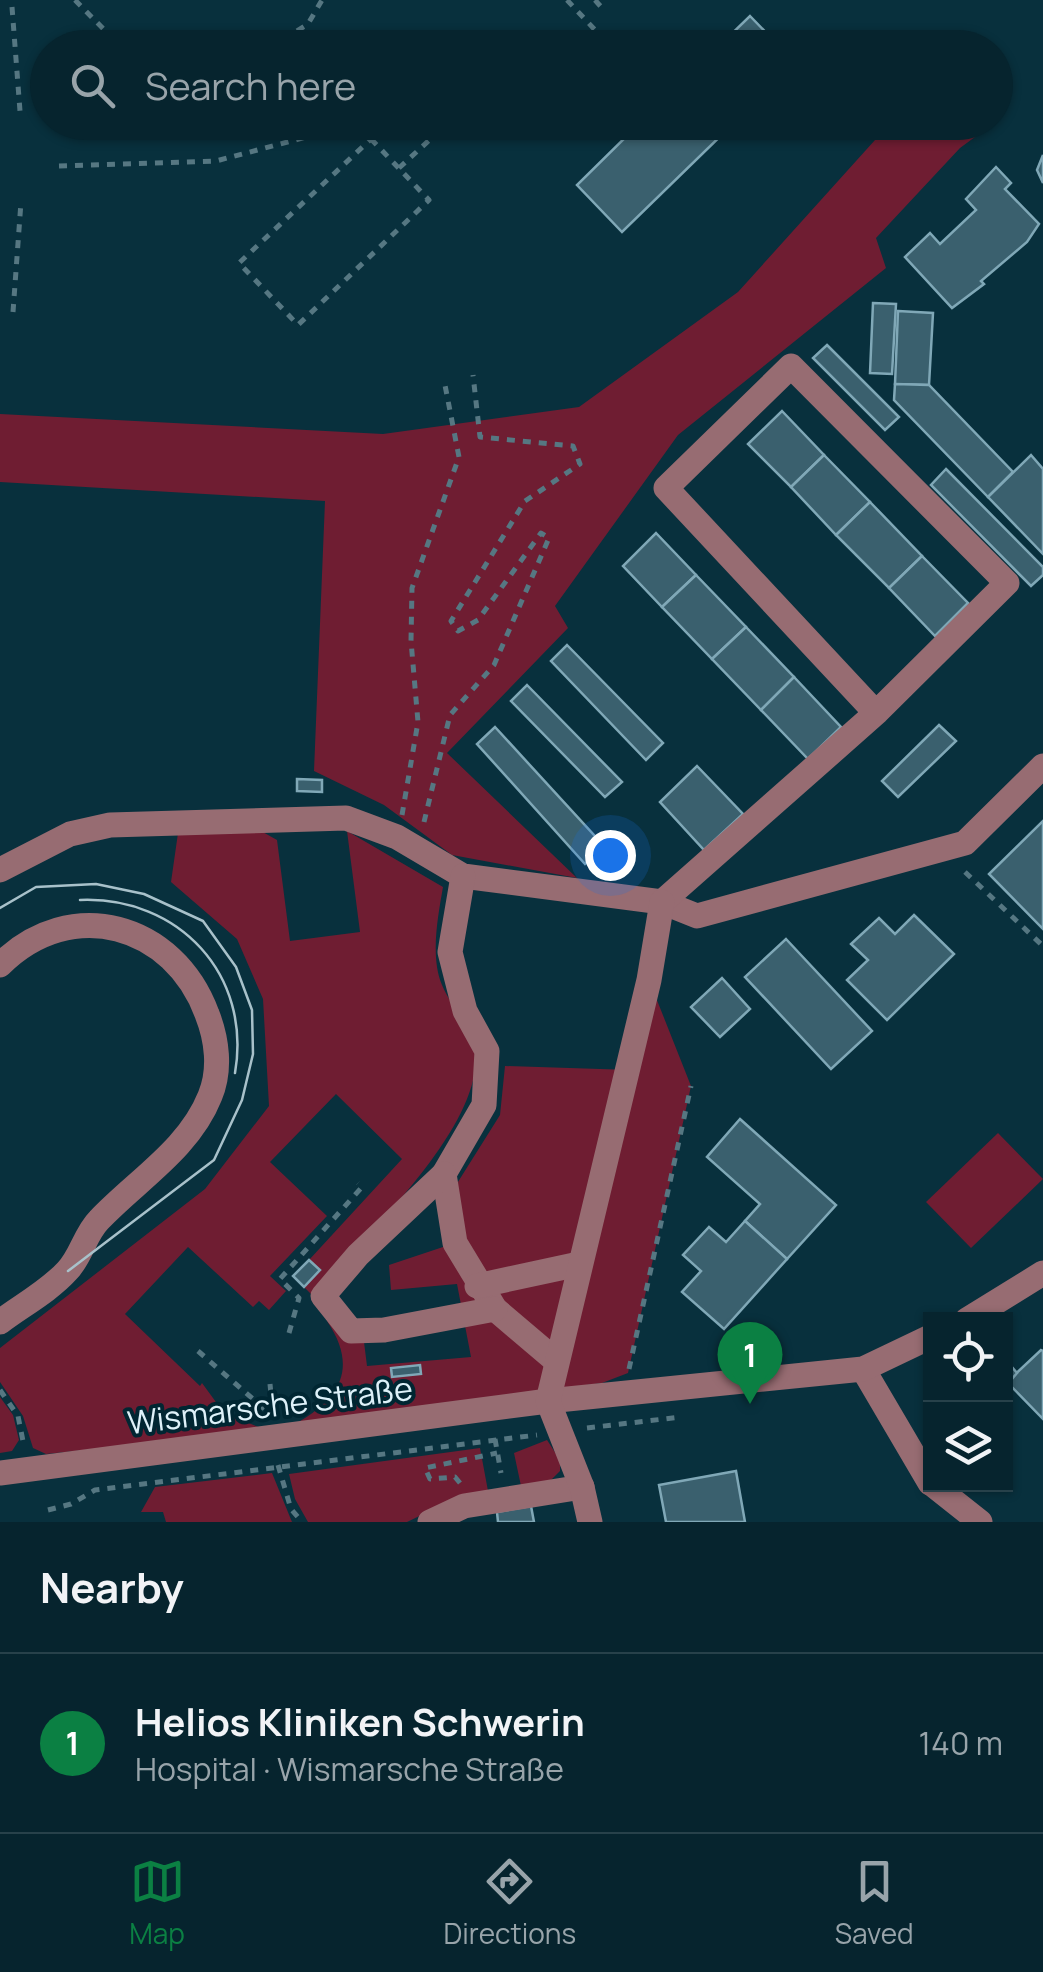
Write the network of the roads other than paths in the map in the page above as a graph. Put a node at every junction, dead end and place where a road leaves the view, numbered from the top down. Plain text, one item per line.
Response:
1 (876, 713) junction
2 (1043, 766) edge
3 (0, 870) edge
4 (464, 876) junction
5 (662, 902) junction
6 (0, 966) edge
7 (444, 1174) junction
8 (579, 1264) junction
9 (1043, 1273) edge
10 (478, 1286) junction
11 (495, 1309) junction
12 (980, 1312) edge
13 (0, 1322) edge
14 (923, 1340) edge
15 (555, 1360) junction
16 (863, 1369) junction
17 (548, 1400) junction
18 (923, 1470) edge
19 (0, 1473) edge
20 (582, 1486) junction
21 (941, 1492) edge
22 (430, 1522) edge
23 (590, 1522) edge
24 (980, 1522) edge

1 - 1 street
1 - 5 street
2 - 5 street
3 - 4 street
4 - 5 street
4 - 7 street
5 - 8 street
6 - 13 street
7 - 10 street
7 - 11 street
8 - 10 street
8 - 15 street
9 - 12 street
10 - 11 street
11 - 15 street
14 - 16 street, Wismarsche Straße
15 - 17 street
16 - 17 street, Wismarsche Straße
16 - 18 street
17 - 19 street, Wismarsche Straße
17 - 20 street
20 - 22 street
20 - 23 street
21 - 24 street

